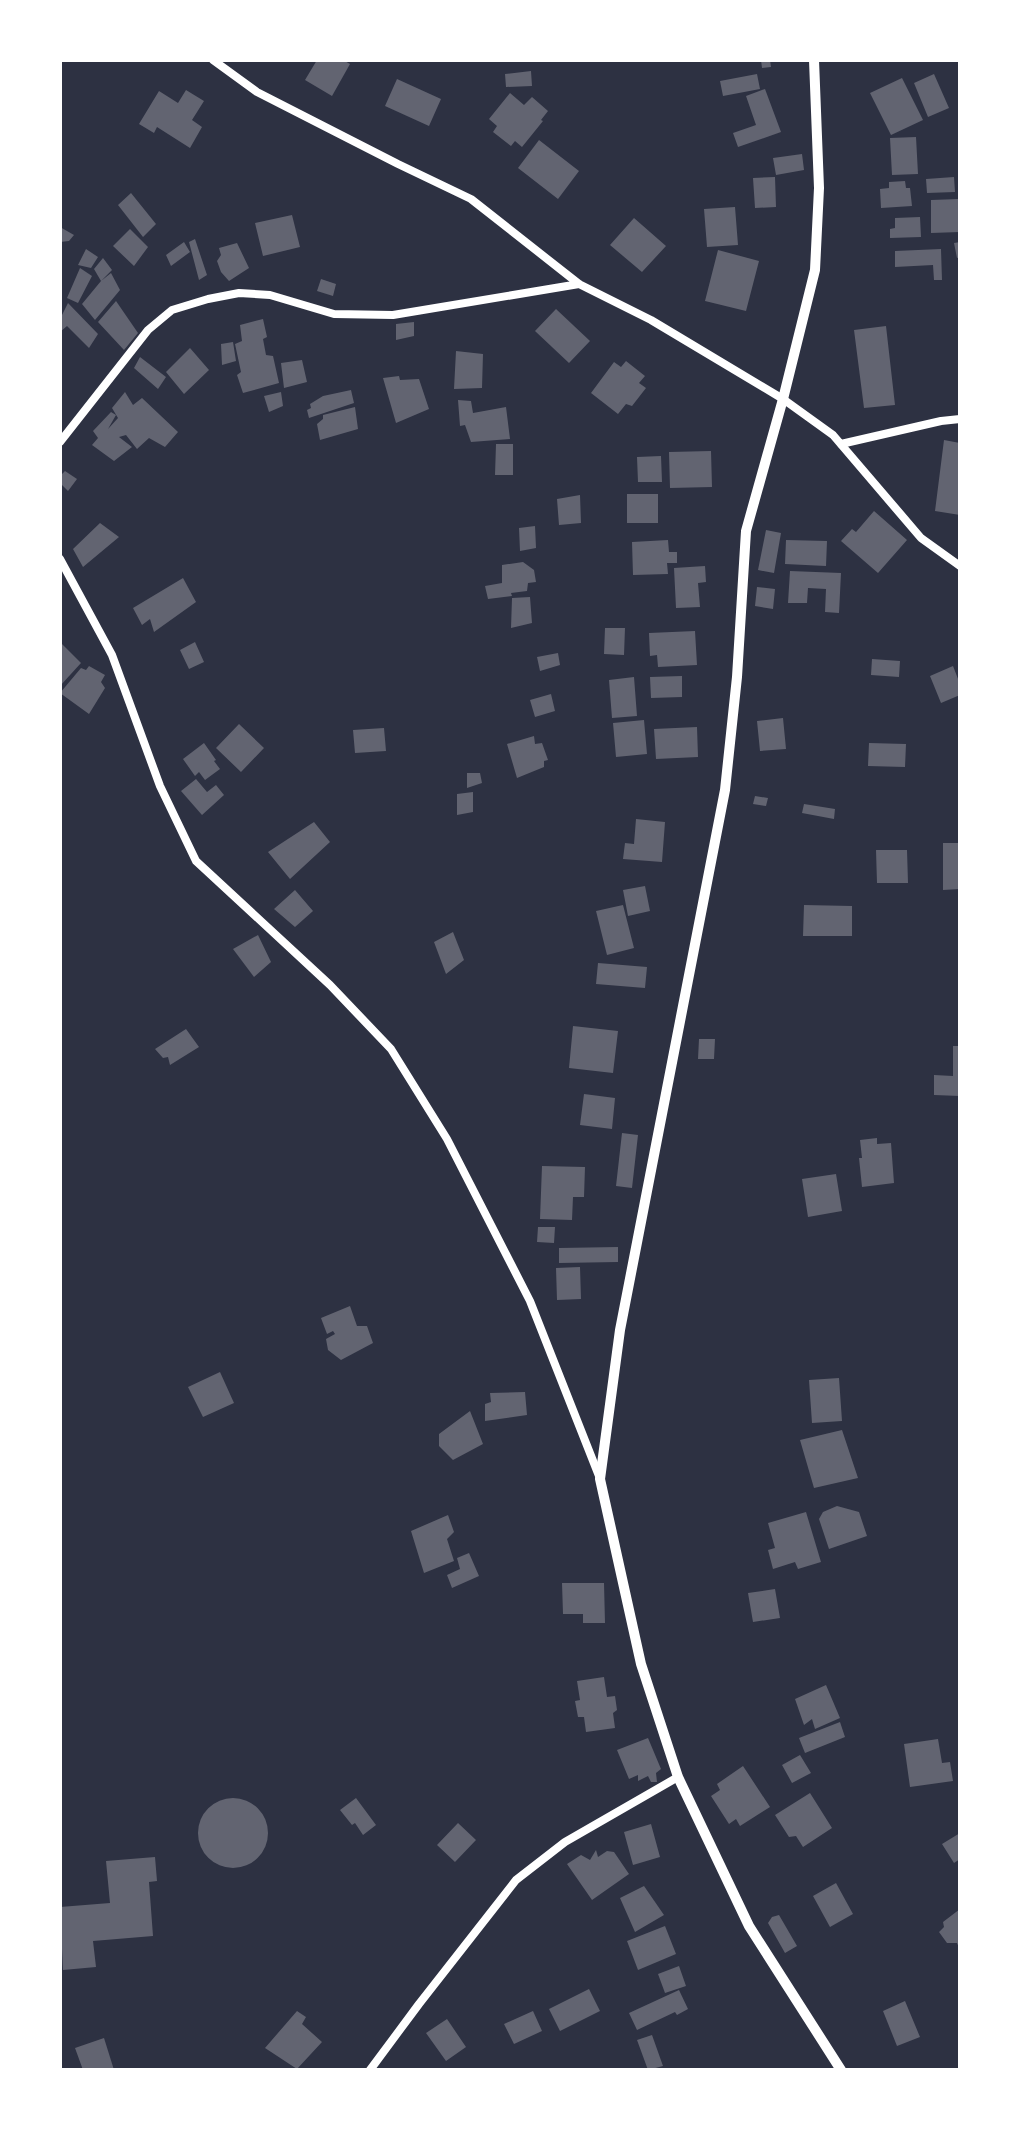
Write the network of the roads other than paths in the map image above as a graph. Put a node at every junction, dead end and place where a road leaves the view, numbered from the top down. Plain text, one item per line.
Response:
1 (213, 60) edge
2 (814, 60) edge
3 (579, 284) junction
4 (783, 399) junction
5 (960, 419) edge
6 (60, 442) edge
7 (841, 444) junction
8 (60, 559) edge
9 (960, 566) edge
10 (600, 1479) junction
11 (678, 1777) junction
12 (370, 2070) edge
13 (841, 2070) edge

1 - 3 street
2 - 4 street
3 - 4 street
3 - 6 street
4 - 7 street
4 - 10 street
5 - 7 street
7 - 9 street
8 - 10 street
10 - 11 street
11 - 12 street
11 - 13 street

